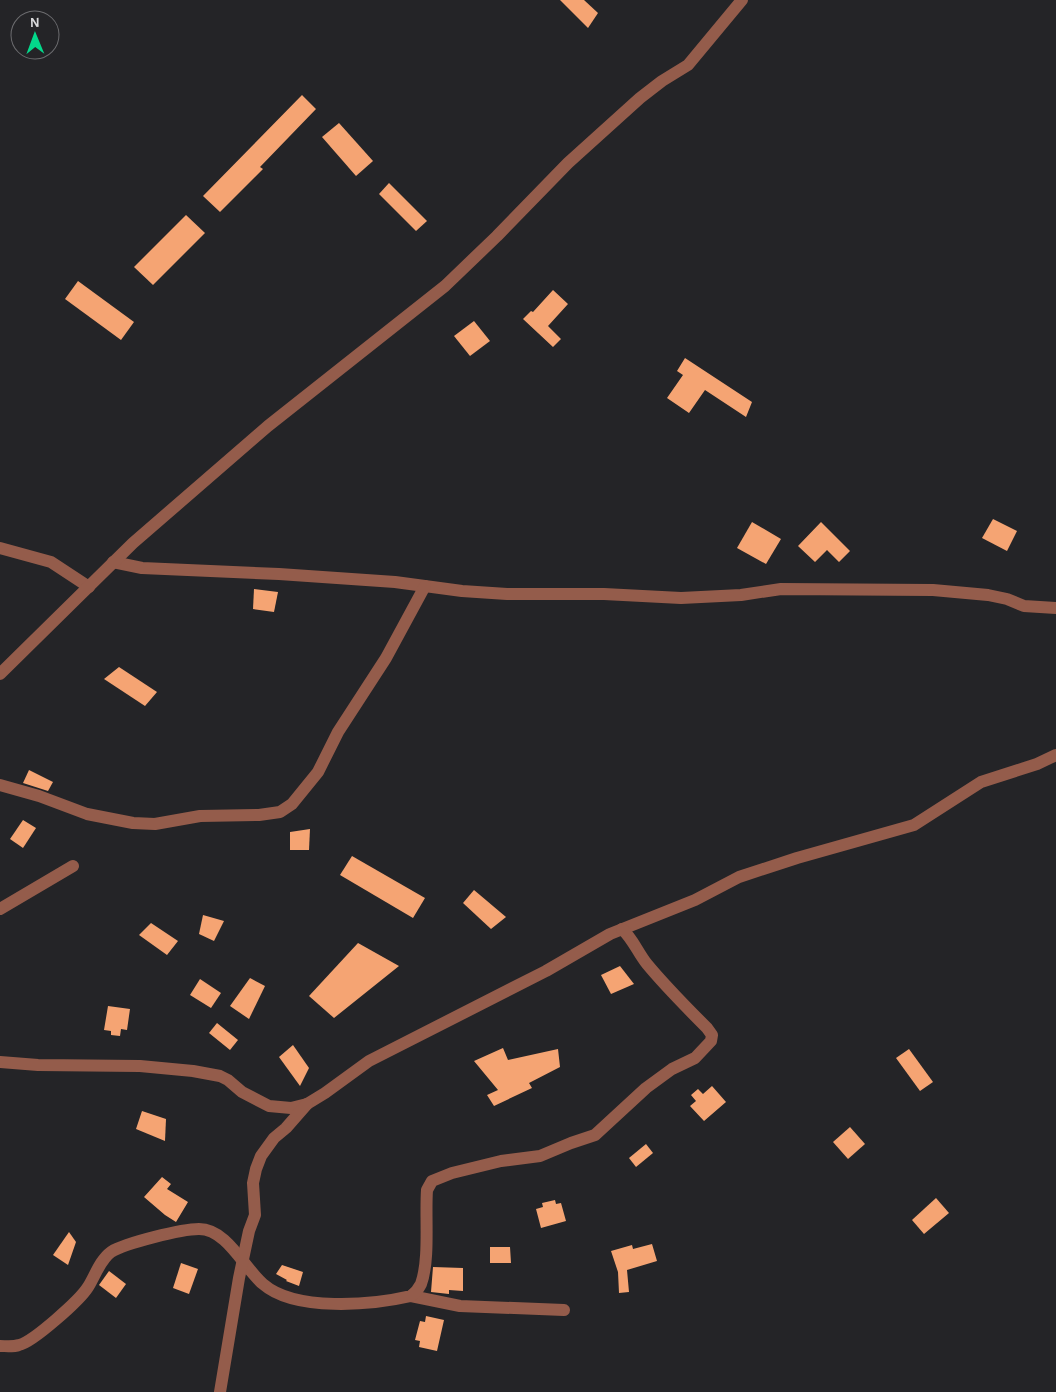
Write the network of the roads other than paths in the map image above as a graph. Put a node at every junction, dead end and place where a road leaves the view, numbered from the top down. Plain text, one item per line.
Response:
1 (742, 0) edge
2 (0, 548) edge
3 (113, 562) junction
4 (425, 586) junction
5 (89, 587) junction
6 (1056, 608) edge
7 (0, 674) edge
8 (1056, 755) edge
9 (0, 785) edge
10 (73, 866) dead end
11 (0, 909) edge
12 (622, 929) junction
13 (0, 1062) edge
14 (307, 1104) junction
15 (242, 1261) junction
16 (411, 1296) junction
17 (564, 1310) dead end
18 (0, 1346) edge
19 (220, 1392) edge

1 - 3 street
2 - 5 street
3 - 4 street
3 - 5 street
4 - 6 street
4 - 9 street
5 - 7 street
8 - 12 street
10 - 11 street
12 - 14 street
12 - 16 street
13 - 14 street
14 - 15 street
15 - 16 street
15 - 18 street
15 - 19 street
16 - 17 street

